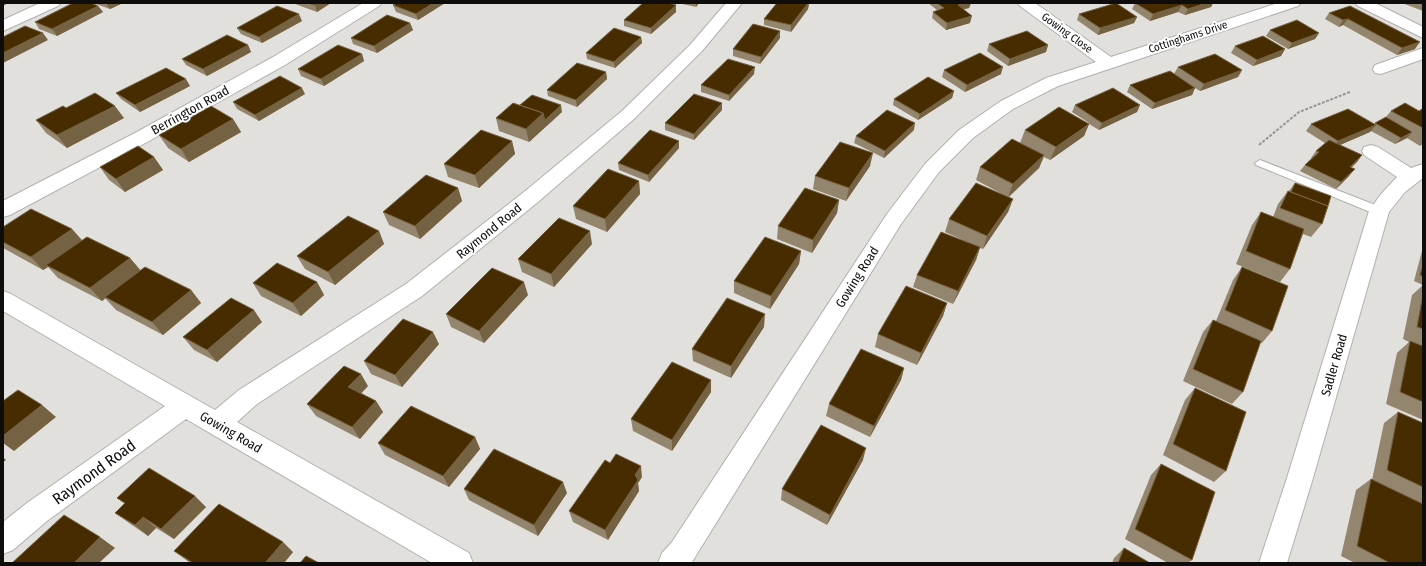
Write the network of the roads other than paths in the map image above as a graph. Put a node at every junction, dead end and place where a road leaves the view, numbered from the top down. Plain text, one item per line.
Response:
1 (53, 3) edge
2 (374, 3) edge
3 (734, 3) edge
4 (1025, 3) edge
5 (1252, 3) edge
6 (1293, 3) edge
7 (1363, 3) edge
8 (1268, 12) junction
9 (3, 26) edge
10 (1423, 33) edge
11 (1423, 53) edge
12 (1108, 63) junction
13 (1381, 69) dead end
14 (1370, 151) dead end
15 (1260, 163) dead end
16 (1416, 173) edge
17 (3, 210) edge
18 (1379, 211) junction
19 (3, 300) edge
20 (186, 405) junction
21 (217, 424) junction
22 (3, 540) edge
23 (459, 563) edge
24 (672, 563) edge
25 (1273, 563) edge

1 - 9 street
2 - 17 street, Berrington Road
3 - 21 street, Raymond Road
4 - 12 street, Gowing Close
5 - 8 street
6 - 8 street, Cottinghams Drive
7 - 10 street
8 - 12 street, Cottinghams Drive
11 - 13 street
12 - 24 street, Gowing Road
14 - 16 street, Sadler Road
15 - 18 lane
16 - 18 street, Sadler Road
18 - 25 street, Sadler Road
19 - 20 street, Gowing Road
20 - 21 street, Gowing Road
20 - 22 street, Raymond Road
21 - 23 street, Gowing Road

